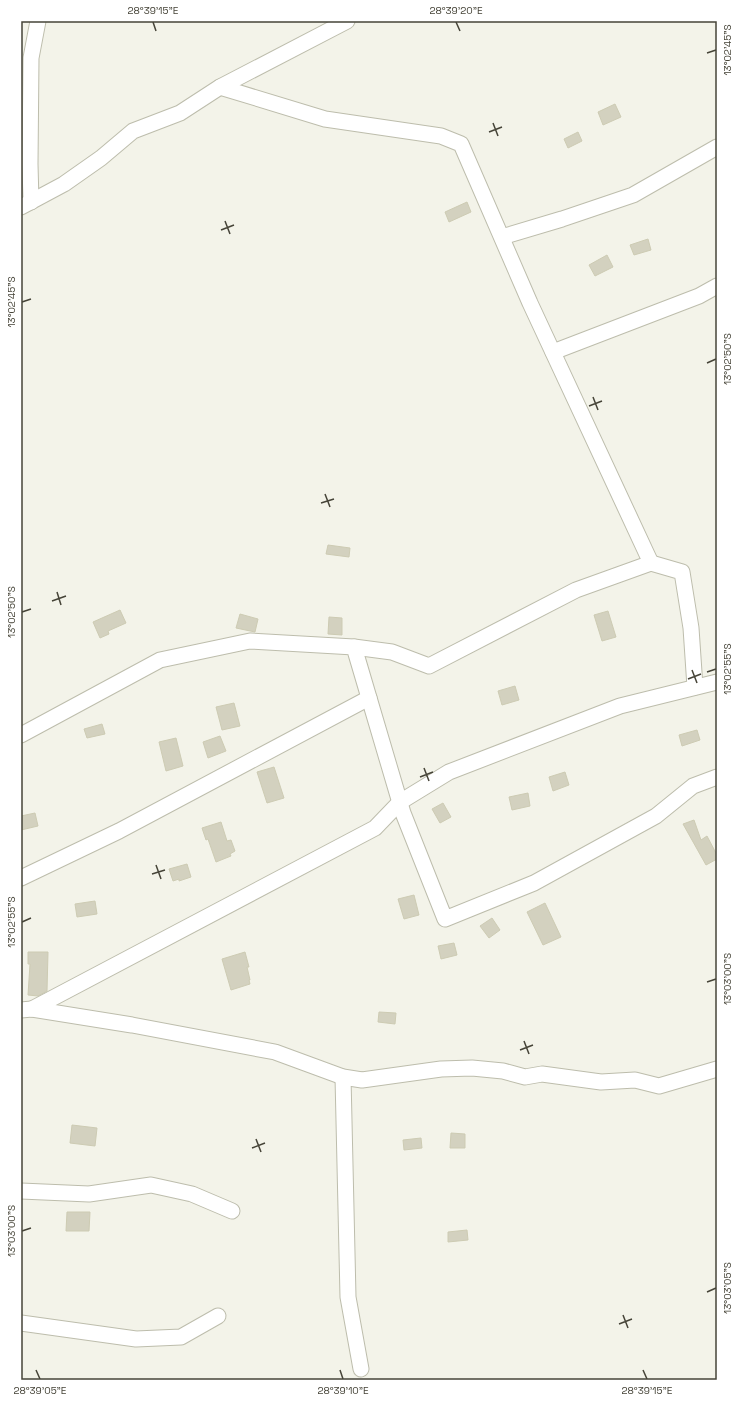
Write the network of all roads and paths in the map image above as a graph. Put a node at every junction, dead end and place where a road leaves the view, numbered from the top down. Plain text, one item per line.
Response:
1 (38, 21) edge
2 (347, 21) edge
3 (220, 87) junction
4 (717, 147) edge
5 (26, 204) edge
6 (502, 237) junction
7 (717, 286) edge
8 (553, 352) junction
9 (651, 563) junction
10 (354, 647) junction
11 (717, 682) edge
12 (695, 687) junction
13 (369, 698) junction
14 (21, 734) edge
15 (717, 777) edge
16 (400, 802) junction
17 (21, 878) edge
18 (26, 1009) edge
19 (717, 1069) edge
20 (343, 1077) junction
21 (21, 1191) edge
22 (232, 1211) dead end
23 (218, 1316) dead end
24 (21, 1323) edge
25 (361, 1369) dead end

1 - 5 street
2 - 3 street
3 - 5 street
3 - 6 street
4 - 6 street
6 - 8 street
7 - 8 street
8 - 9 street
9 - 10 street
9 - 12 street
10 - 13 street
10 - 14 street
11 - 12 street
12 - 16 street
13 - 16 street
13 - 17 street
15 - 16 street
16 - 18 street
18 - 20 street
19 - 20 street
20 - 25 street
21 - 22 street
23 - 24 street

